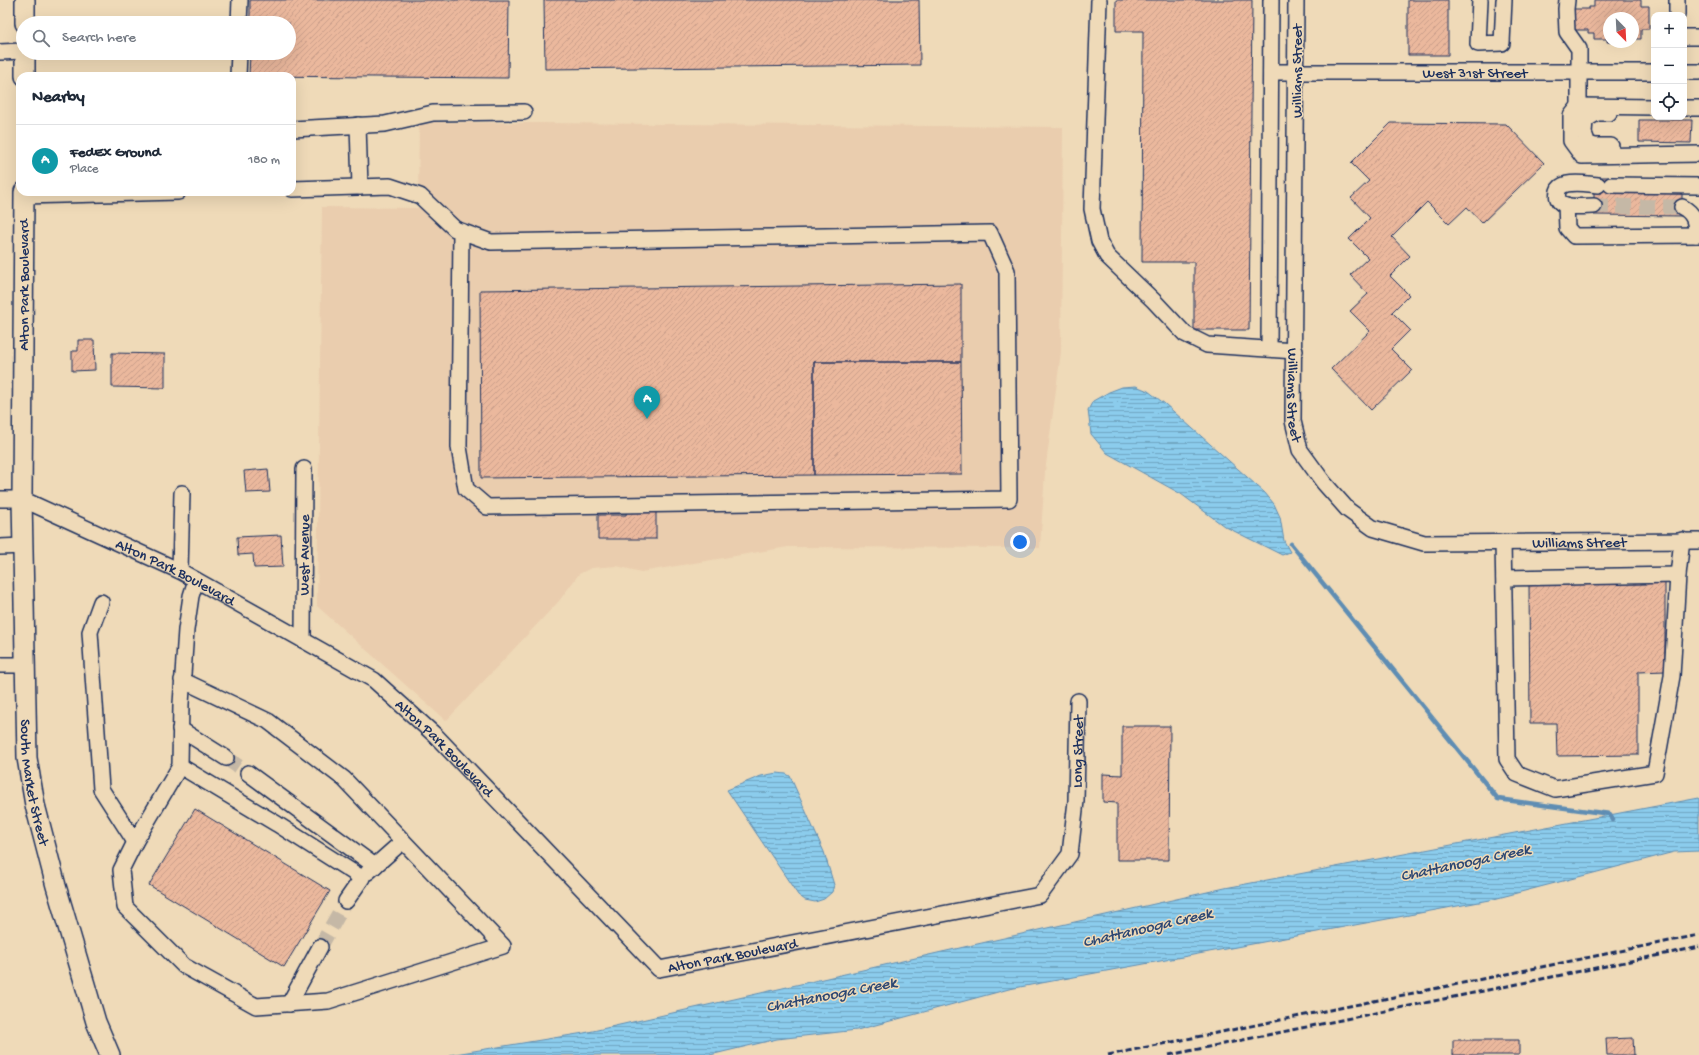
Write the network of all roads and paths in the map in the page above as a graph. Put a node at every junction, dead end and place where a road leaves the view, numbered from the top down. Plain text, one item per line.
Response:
1 (25, 0) edge
2 (240, 0) edge
3 (1099, 0) edge
4 (1271, 0) edge
5 (1296, 0) edge
6 (1480, 0) edge
7 (1504, 0) edge
8 (1567, 0) edge
9 (1677, 0) edge
10 (1677, 12) edge
11 (25, 16) edge
12 (240, 16) edge
13 (1687, 37) edge
14 (1699, 37) edge
15 (0, 52) edge
16 (16, 52) edge
17 (24, 60) edge
18 (239, 60) edge
19 (25, 72) edge
20 (238, 72) edge
21 (1271, 72) junction
22 (1296, 72) junction
23 (1579, 72) junction
24 (1651, 72) edge
25 (1687, 72) edge
26 (1699, 72) edge
27 (1579, 106) junction
28 (1651, 108) edge
29 (1687, 108) edge
30 (1699, 108) edge
31 (524, 112) dead end
32 (1651, 114) edge
33 (358, 125) junction
34 (296, 129) edge
35 (1678, 154) junction
36 (1699, 154) edge
37 (1270, 160) junction
38 (1296, 161) junction
39 (1598, 185) junction
40 (1626, 185) junction
41 (1699, 186) edge
42 (360, 187) junction
43 (296, 189) edge
44 (24, 196) edge
45 (1566, 205) junction
46 (1594, 206) tunnel mouth
47 (1682, 207) dead end
48 (461, 231) junction
49 (1698, 234) edge
50 (1269, 349) junction
51 (1295, 351) junction
52 (304, 469) dead end
53 (182, 493) dead end
54 (0, 499) edge
55 (22, 499) junction
56 (1682, 540) junction
57 (1699, 541) edge
58 (1503, 542) junction
59 (23, 546) junction
60 (0, 547) edge
61 (180, 571) junction
62 (1678, 575) junction
63 (1504, 578) junction
64 (196, 580) junction
65 (100, 602) dead end
66 (304, 640) junction
67 (0, 665) edge
68 (25, 665) junction
69 (182, 680) junction
70 (1078, 701) dead end
71 (180, 729) junction
72 (226, 758) tunnel mouth
73 (180, 766) junction
74 (248, 773) tunnel mouth
75 (1076, 801) joint
76 (403, 841) junction
77 (135, 842) junction
78 (375, 866) junction
79 (362, 878) junction
80 (346, 901) tunnel mouth
81 (320, 947) tunnel mouth
82 (288, 1004) junction
83 (110, 1055) edge

1 - 11 main road
2 - 12 street
3 - 50 street
4 - 21 street
5 - 22 street, Williams Street
6 - 7 street
8 - 23 street
9 - 10 street
13 - 14 street
15 - 16 street
17 - 19 main road
18 - 20 street
21 - 22 street, West 31st Street
21 - 37 street
22 - 23 street, West 31st Street
22 - 38 street, Williams Street
23 - 24 street, West 31st Street
23 - 27 street
25 - 26 street
27 - 28 street
27 - 35 street
29 - 30 street
31 - 33 street
32 - 35 street
33 - 34 street
33 - 42 street
35 - 36 street
37 - 38 street
37 - 50 street
38 - 51 street, Williams Street
39 - 40 street
39 - 40 street
39 - 45 street
40 - 41 street
42 - 43 street
42 - 48 street
44 - 55 main road, Alton Park Boulevard
45 - 46 street
45 - 49 street
47 - 49 street
48 - 48 street
50 - 51 street
51 - 58 street, Williams Street
52 - 66 street, West Avenue
53 - 61 street
54 - 55 street
55 - 59 main road, South Market Street
55 - 61 street, Alton Park Boulevard
56 - 57 street, Williams Street
56 - 58 street, Williams Street
56 - 62 street
58 - 63 street
59 - 60 street
59 - 68 main road, South Market Street
61 - 64 street, Alton Park Boulevard
62 - 63 street
62 - 63 street
64 - 66 street, Alton Park Boulevard
64 - 69 street
65 - 77 street
66 - 75 street, Alton Park Boulevard
67 - 68 street
68 - 83 main road, South Market Street
69 - 71 street
69 - 76 street
70 - 75 street, Long Street
71 - 72 street
71 - 73 street
73 - 77 street
73 - 79 street
74 - 78 street
76 - 78 street
76 - 82 street
77 - 82 street
78 - 79 street
79 - 80 street
81 - 82 street

